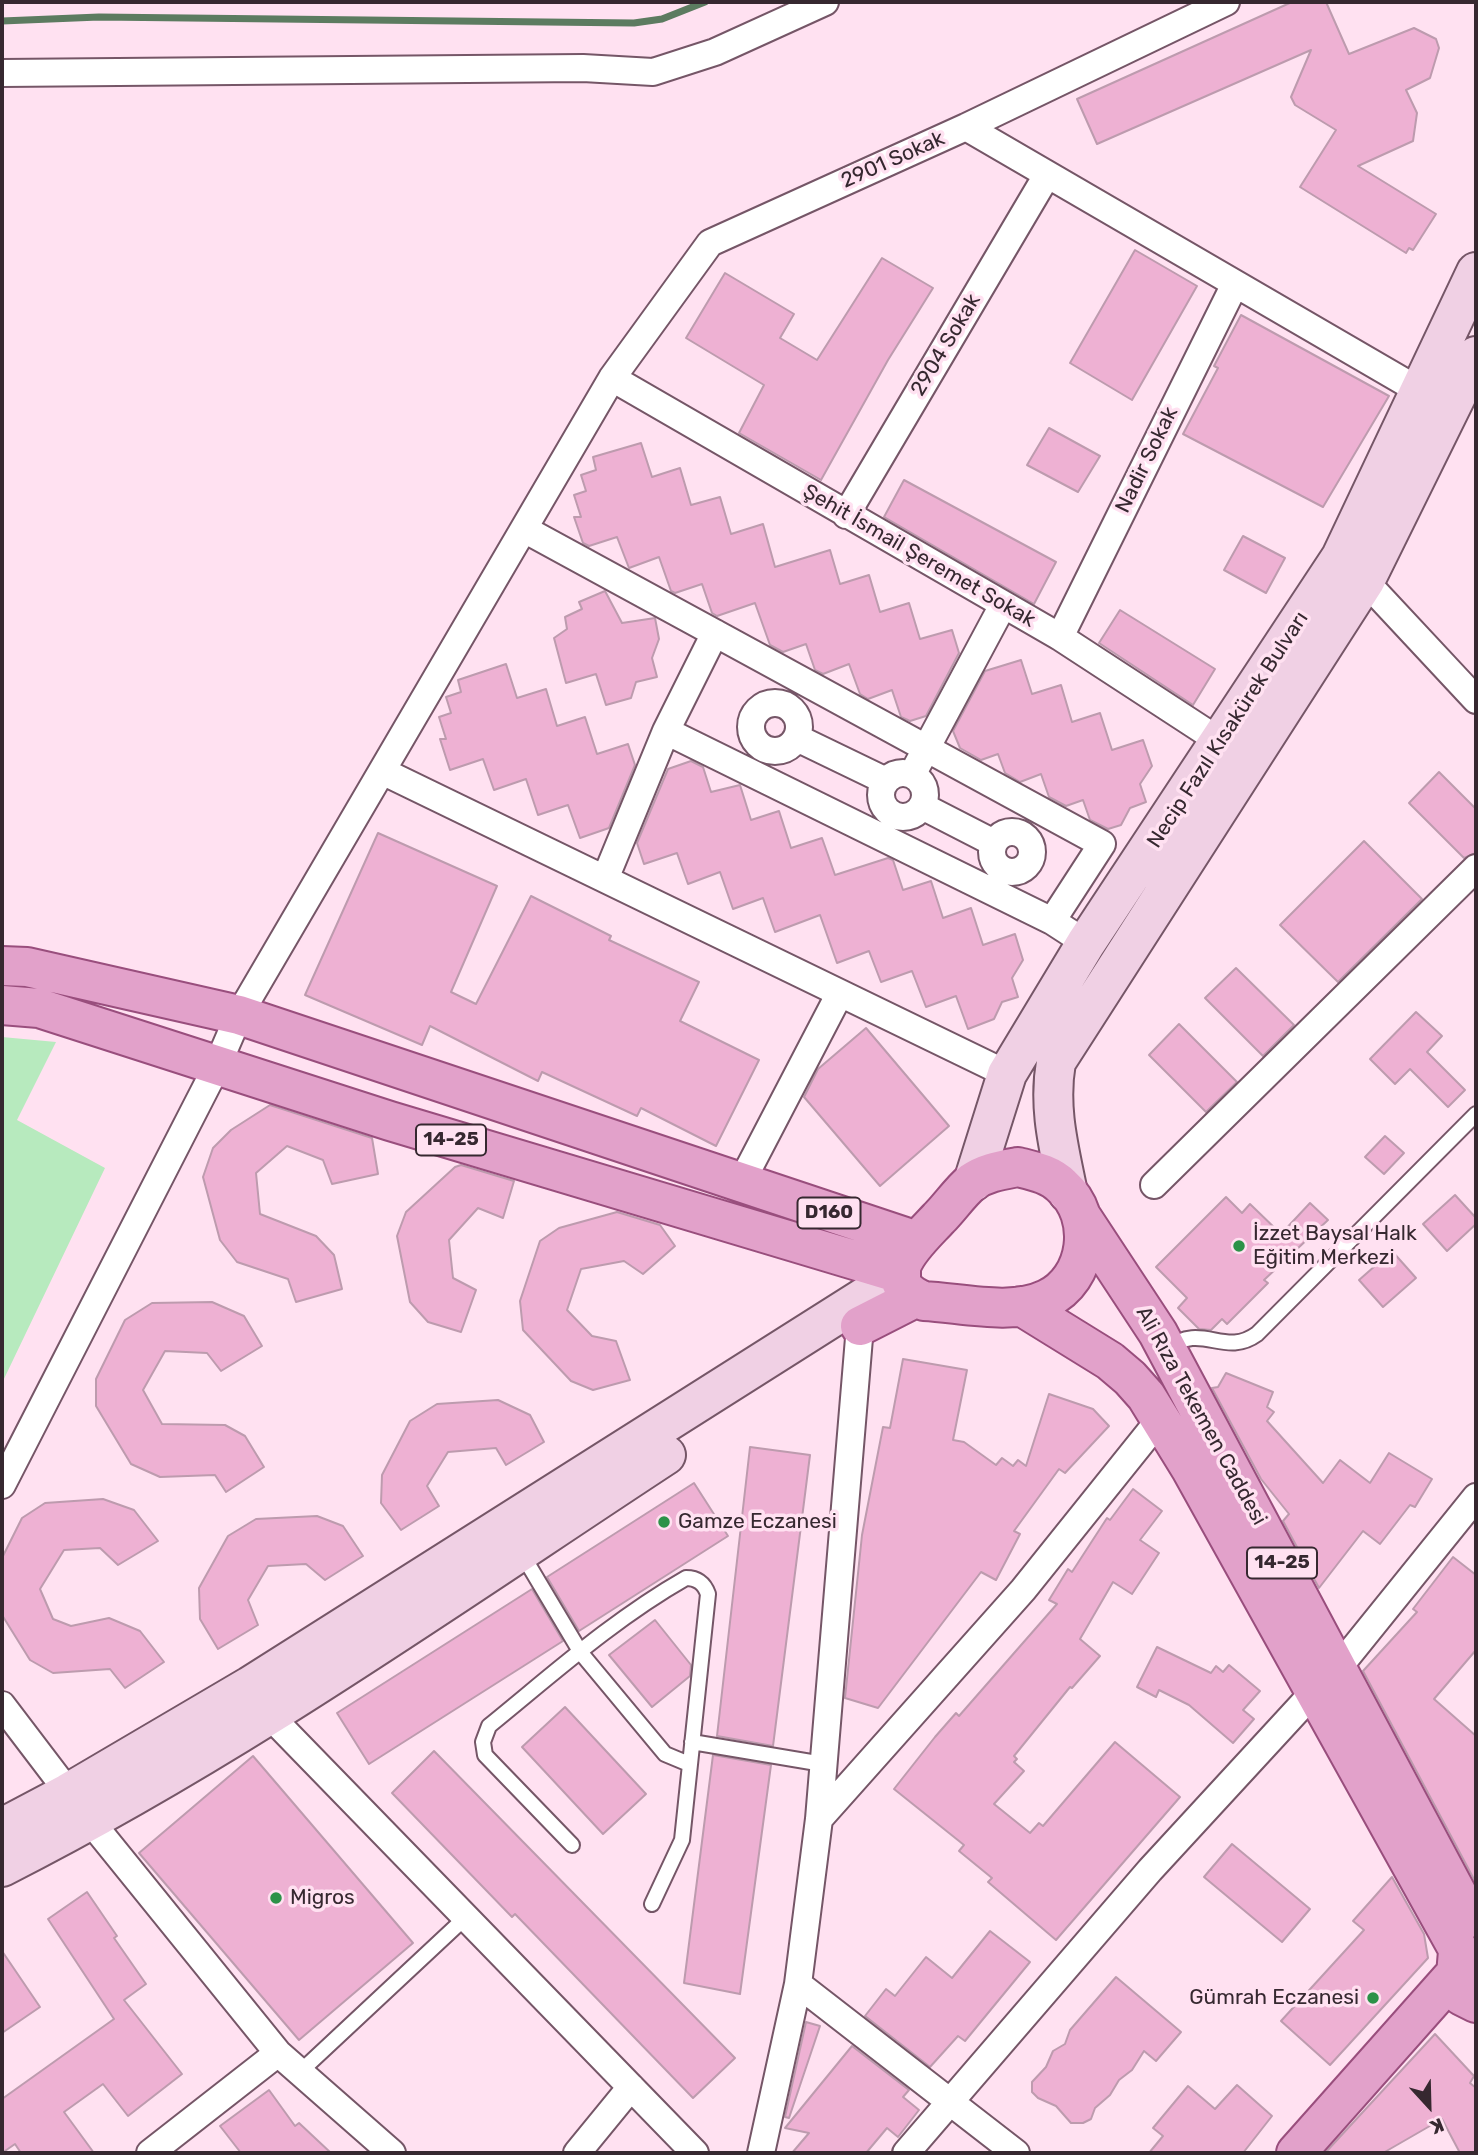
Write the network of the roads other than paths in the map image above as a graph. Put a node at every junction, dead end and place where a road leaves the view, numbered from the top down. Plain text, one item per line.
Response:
1 (825, 2) edge
2 (1226, 2) edge
3 (2, 73) edge
4 (966, 127) junction
5 (1047, 175) junction
6 (1476, 272) edge
7 (1235, 284) junction
8 (1476, 356) edge
9 (612, 378) junction
10 (1420, 391) junction
11 (846, 515) junction
12 (524, 529) junction
13 (1365, 581) junction
14 (1003, 605) junction
15 (715, 633) junction
16 (1060, 637) junction
17 (813, 686) junction
18 (1476, 700) edge
19 (791, 708) junction
20 (666, 731) junction
21 (797, 738) junction
22 (1221, 742) junction
23 (928, 749) junction
24 (765, 750) junction
25 (382, 771) junction
26 (912, 775) junction
27 (756, 776) junction
28 (886, 781) junction
29 (922, 806) junction
30 (1031, 806) junction
31 (884, 824) junction
32 (1020, 834) junction
33 (993, 866) junction
34 (1476, 868) edge
35 (605, 879) junction
36 (1052, 921) junction
37 (1086, 943) junction
38 (2, 966) edge
39 (840, 993) junction
40 (2, 1005) edge
41 (239, 1015) junction
42 (217, 1066) junction
43 (1007, 1074) junction
44 (1476, 1114) edge
45 (973, 1182) junction
46 (741, 1183) junction
47 (1154, 1185) dead end
48 (1074, 1204) junction
49 (911, 1271) junction
50 (1021, 1306) junction
51 (859, 1326) junction
52 (1166, 1349) junction
53 (1160, 1418) junction
54 (4, 1474) edge
55 (1476, 1497) edge
56 (512, 1539) junction
57 (581, 1653) junction
58 (1326, 1680) junction
59 (2, 1705) edge
60 (270, 1716) junction
61 (692, 1742) junction
62 (689, 1764) junction
63 (823, 1764) junction
64 (79, 1807) junction
65 (819, 1819) junction
66 (2, 1828) edge
67 (572, 1845) dead end
68 (2, 1867) edge
69 (653, 1904) dead end
70 (466, 1917) junction
71 (1467, 1952) edge
72 (798, 1984) junction
73 (278, 2053) junction
74 (300, 2072) junction
75 (631, 2087) junction
76 (950, 2101) junction
77 (150, 2153) edge
78 (392, 2153) edge
79 (578, 2153) edge
80 (695, 2153) edge
81 (761, 2153) edge
82 (906, 2153) edge
83 (1016, 2153) edge
84 (1296, 2153) edge

1 - 3 street
2 - 4 street, 2901 Sokak
4 - 5 street
4 - 9 street, 2901 Sokak
5 - 7 street
5 - 11 street, 2904 Sokak
6 - 10 main road, Necip Fazıl Kısakürek Bulvarı
7 - 10 street
7 - 16 street, Nadir Sokak
8 - 13 main road, Necip Fazıl Kısakürek Bulvarı
9 - 11 street, Şehit İsmail Şeremet Sokak
9 - 12 street, 2901 Sokak
10 - 22 main road, Necip Fazıl Kısakürek Bulvarı
11 - 14 street, Şehit İsmail Şeremet Sokak
12 - 15 street
12 - 25 street, 2901 Sokak
13 - 18 street
13 - 48 main road, Necip Fazıl Kısakürek Bulvarı
14 - 16 street, Şehit İsmail Şeremet Sokak
14 - 23 street
15 - 17 street
15 - 20 street
16 - 22 street, Şehit İsmail Şeremet Sokak
17 - 19 street
17 - 23 street
19 - 21 street
19 - 24 street
20 - 27 street
20 - 35 street
21 - 24 street
21 - 28 street
22 - 37 main road, Necip Fazıl Kısakürek Bulvarı
23 - 26 street
23 - 30 street
24 - 27 street
25 - 35 street
25 - 41 street, 2901 Sokak
26 - 28 street
26 - 29 street
27 - 31 street
28 - 31 street
29 - 31 street
29 - 33 street
30 - 32 street
30 - 36 street
31 - 33 street
32 - 33 street
32 - 33 street
33 - 36 street
34 - 47 street
35 - 39 street
36 - 37 street
37 - 43 main road, Necip Fazıl Kısakürek Bulvarı
38 - 41 main road, 14-25
39 - 43 street
39 - 46 street
40 - 42 main road, 14-25
41 - 42 street, 2901 Sokak
41 - 46 main road, 14-25
42 - 49 main road, 14-25
42 - 54 street, 2901 Sokak
43 - 45 main road, Necip Fazıl Kısakürek Bulvarı
44 - 52 lane
45 - 48 main road, 14-25
45 - 49 main road, 14-25
46 - 49 main road, D160
48 - 50 main road, 14-25
48 - 52 main road, Ali Rıza Tekemen Caddesi / 14-25
49 - 50 main road, 14-25
49 - 51 main road, 14-25
49 - 56 main road
50 - 53 main road, Ali Rıza Tekemen Caddesi / 14-25
51 - 56 main road
51 - 63 street
52 - 58 main road, Ali Rıza Tekemen Caddesi / 14-25
53 - 58 main road, Ali Rıza Tekemen Caddesi / 14-25
53 - 65 street
55 - 58 street
56 - 57 lane
56 - 60 main road
56 - 64 main road
57 - 61 lane
57 - 62 lane
57 - 67 lane
58 - 71 main road, Ali Rıza Tekemen Caddesi / 14-25
58 - 76 street
59 - 64 street
60 - 64 main road
60 - 70 street
61 - 62 lane
61 - 63 lane
62 - 69 lane
63 - 65 street
64 - 66 main road
64 - 68 main road
64 - 73 street
65 - 72 street
70 - 74 lane
70 - 75 street
71 - 84 main road
72 - 76 street
72 - 81 street
73 - 74 street
73 - 77 street
74 - 78 street
75 - 79 street
75 - 80 street
76 - 82 street
76 - 83 street

